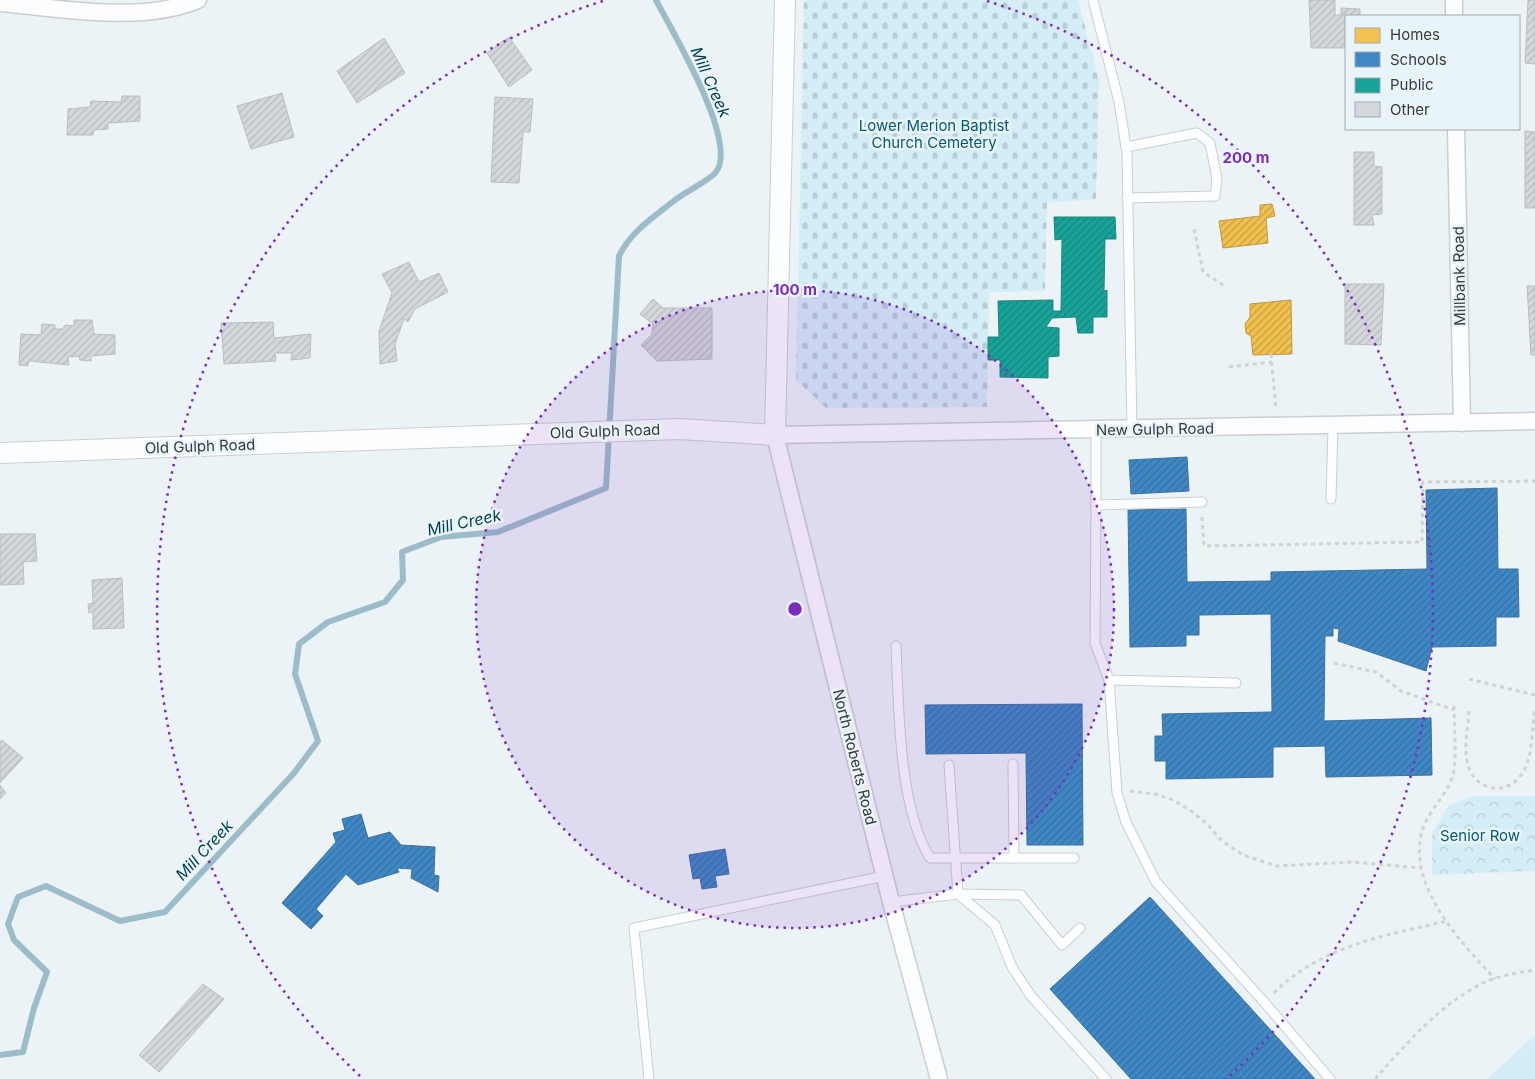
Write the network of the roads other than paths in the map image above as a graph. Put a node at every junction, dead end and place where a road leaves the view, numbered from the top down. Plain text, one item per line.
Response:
1 (198, 0) edge
2 (785, 0) edge
3 (1092, 0) edge
4 (1454, 0) edge
5 (0, 3) edge
6 (1454, 15) edge
7 (1456, 130) edge
8 (1126, 147) junction
9 (1127, 198) junction
10 (1535, 422) edge
11 (1462, 423) junction
12 (1333, 425) junction
13 (1132, 429) junction
14 (1096, 430) junction
15 (774, 434) junction
16 (0, 453) edge
17 (1331, 499) dead end
18 (1202, 502) road end
19 (1096, 506) junction
20 (896, 646) dead end
21 (1109, 680) junction
22 (1236, 683) dead end
23 (1013, 764) dead end
24 (949, 765) dead end
25 (955, 858) junction
26 (1014, 858) junction
27 (1074, 858) dead end
28 (885, 876) junction
29 (958, 894) junction
30 (891, 902) junction
31 (1080, 928) dead end
32 (649, 1079) edge
33 (939, 1079) edge
34 (1106, 1079) edge
35 (1330, 1079) edge

1 - 5 street
2 - 15 street
3 - 8 lane
4 - 6 street
7 - 11 street, Millbank Road
8 - 9 lane
8 - 9 lane
9 - 13 lane
10 - 11 street, New Gulph Road
11 - 12 street, New Gulph Road
12 - 13 street, New Gulph Road
12 - 17 lane
13 - 14 street, New Gulph Road
14 - 15 street, New Gulph Road
14 - 19 lane
15 - 16 street, Old Gulph Road
15 - 28 street, North Roberts Road
18 - 19 lane
19 - 21 lane
20 - 25 lane
21 - 22 lane
21 - 35 lane
23 - 26 lane
24 - 25 lane
25 - 26 lane
25 - 29 lane
26 - 27 lane
28 - 30 street, North Roberts Road
28 - 32 lane
29 - 30 lane
29 - 31 lane
29 - 34 lane
30 - 33 street, North Roberts Road

